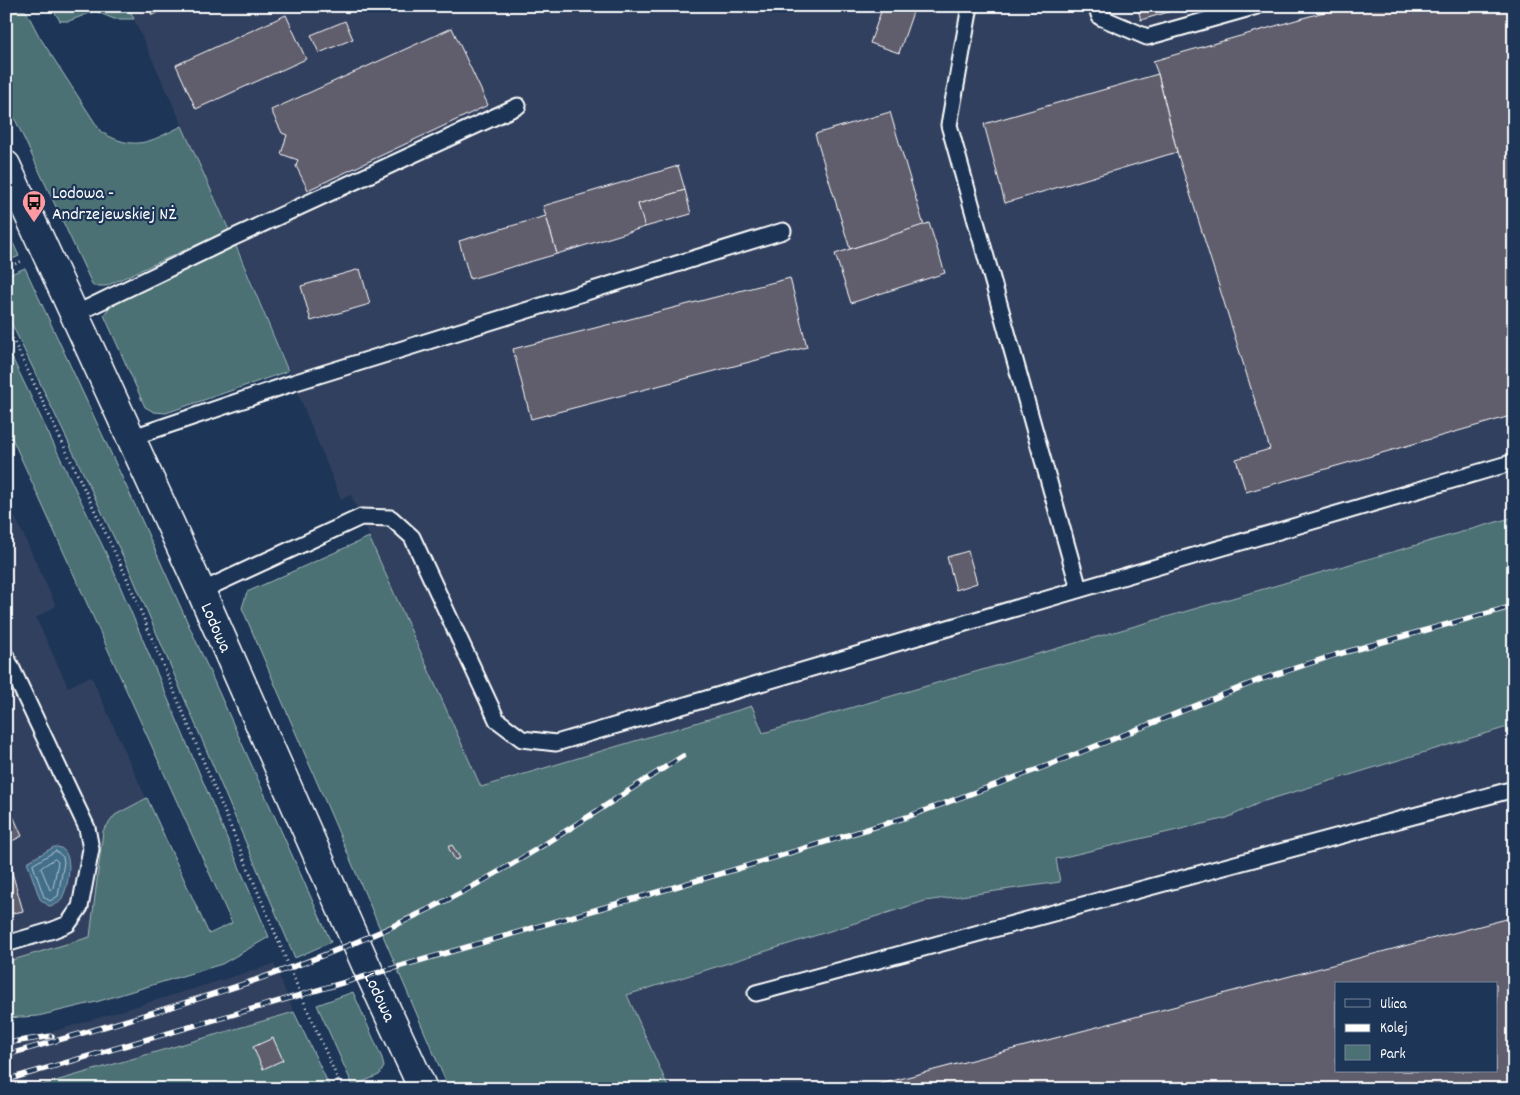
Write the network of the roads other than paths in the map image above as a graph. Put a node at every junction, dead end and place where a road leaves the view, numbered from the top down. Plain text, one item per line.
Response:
1 (970, 6) edge
2 (1096, 6) edge
3 (1256, 6) edge
4 (518, 106) dead end
5 (6, 165) edge
6 (783, 231) dead end
7 (73, 315) junction
8 (130, 438) junction
9 (1514, 462) edge
10 (1079, 589) junction
11 (201, 591) junction
12 (6, 656) edge
13 (1514, 789) edge
14 (6, 944) edge
15 (756, 994) dead end
16 (423, 1089) edge

1 - 10 lane
2 - 3 lane
4 - 7 lane
5 - 7 street, Lodowa
6 - 8 lane
7 - 8 street, Lodowa
8 - 11 street, Lodowa
9 - 10 lane
10 - 11 lane
11 - 16 street, Lodowa
12 - 14 lane
13 - 15 lane

